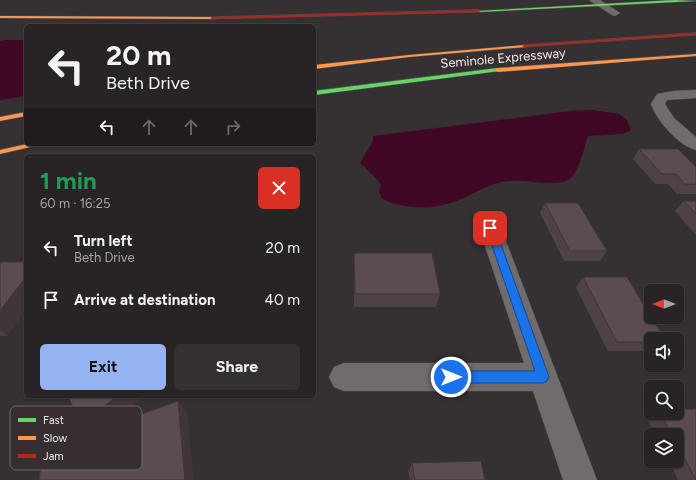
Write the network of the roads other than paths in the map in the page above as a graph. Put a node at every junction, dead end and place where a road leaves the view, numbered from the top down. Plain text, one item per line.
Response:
1 (594, 0) edge
2 (696, 0) edge
3 (604, 6) junction
4 (696, 8) edge
5 (615, 13) junction
6 (0, 17) edge
7 (396, 23) dead end
8 (0, 25) edge
9 (316, 25) edge
10 (320, 25) dead end
11 (24, 26) edge
12 (696, 34) edge
13 (696, 55) edge
14 (316, 67) edge
15 (316, 93) edge
16 (696, 94) edge
17 (658, 104) junction
18 (696, 104) edge
19 (24, 114) edge
20 (0, 120) edge
21 (696, 145) edge
22 (28, 146) edge
23 (0, 152) edge
24 (490, 228) dead end
25 (344, 377) dead end
26 (543, 377) junction
27 (580, 480) edge

1 - 3 street
2 - 3 main road
3 - 5 street
3 - 6 main road
4 - 5 main road
5 - 7 main road
8 - 11 main road
9 - 10 main road
12 - 14 main road, Seminole Expressway
13 - 15 main road, Seminole Expressway
16 - 17 street
17 - 18 street
17 - 21 street
19 - 20 main road
22 - 23 main road
24 - 26 street
25 - 26 street
26 - 27 street

